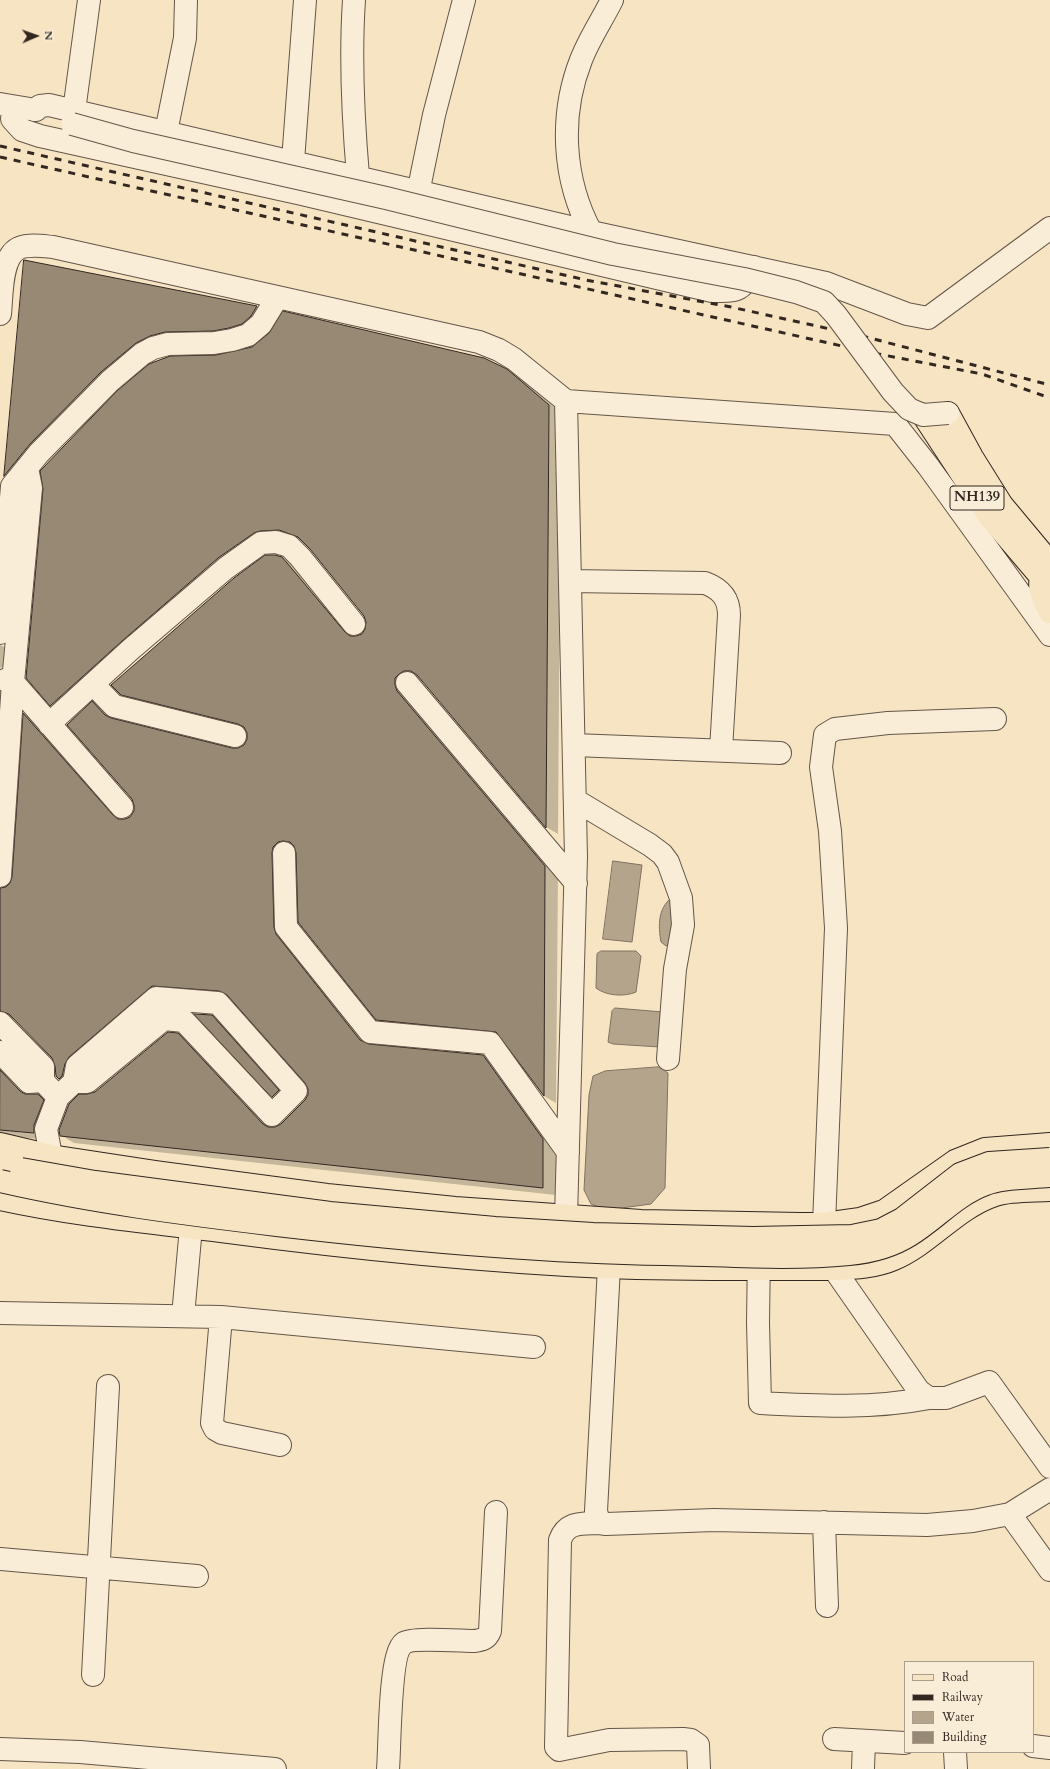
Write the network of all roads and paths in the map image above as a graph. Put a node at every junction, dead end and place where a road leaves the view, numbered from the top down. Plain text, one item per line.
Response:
1 (89, 0) edge
2 (186, 0) edge
3 (305, 0) edge
4 (354, 0) edge
5 (464, 0) edge
6 (612, 0) edge
7 (4, 113) edge
8 (73, 118) junction
9 (166, 132) junction
10 (293, 161) junction
11 (358, 176) junction
12 (418, 193) junction
13 (1050, 228) edge
14 (591, 232) junction
15 (754, 267) junction
16 (277, 298) junction
17 (0, 314) edge
18 (566, 401) junction
19 (948, 414) joint
20 (923, 415) junction
21 (27, 468) junction
22 (1046, 564) edge
23 (570, 581) junction
24 (1050, 612) edge
25 (354, 624) dead end
26 (0, 633) edge
27 (1050, 635) edge
28 (7, 681) edge
29 (407, 683) dead end
30 (93, 684) junction
31 (995, 719) dead end
32 (49, 724) junction
33 (235, 736) dead end
34 (574, 745) junction
35 (721, 750) junction
36 (780, 753) dead end
37 (575, 800) junction
38 (122, 807) dead end
39 (284, 852) dead end
40 (0, 876) edge
41 (576, 883) junction
42 (0, 1023) edge
43 (0, 1052) edge
44 (668, 1059) dead end
45 (43, 1081) junction
46 (74, 1082) junction
47 (58, 1097) junction
48 (0, 1144) edge
49 (1050, 1144) edge
50 (568, 1152) junction
51 (51, 1156) junction
52 (1050, 1159) edge
53 (0, 1164) edge
54 (1050, 1176) edge
55 (0, 1181) edge
56 (1050, 1190) edge
57 (0, 1199) edge
58 (566, 1216) junction
59 (758, 1223) junction
60 (824, 1224) junction
61 (191, 1228) junction
62 (609, 1267) junction
63 (834, 1269) junction
64 (760, 1270) junction
65 (0, 1313) edge
66 (183, 1316) junction
67 (221, 1317) junction
68 (534, 1347) dead end
69 (108, 1386) dead end
70 (929, 1398) junction
71 (280, 1445) dead end
72 (1050, 1467) edge
73 (1050, 1489) edge
74 (496, 1512) dead end
75 (1010, 1514) junction
76 (824, 1522) junction
77 (599, 1523) junction
78 (0, 1559) edge
79 (98, 1567) junction
80 (1050, 1570) edge
81 (196, 1576) dead end
82 (827, 1606) dead end
83 (93, 1675) dead end
84 (834, 1739) dead end
85 (864, 1741) junction
86 (904, 1743) edge
87 (1034, 1746) edge
88 (1050, 1748) edge
89 (0, 1749) edge
90 (956, 1753) edge
91 (202, 1766) edge
92 (275, 1769) edge
93 (388, 1769) edge
94 (699, 1769) edge
95 (863, 1769) edge
96 (956, 1769) edge

1 - 8 street
2 - 9 street
3 - 10 street
4 - 11 street
5 - 12 street
6 - 14 street
7 - 8 street
7 - 15 street
8 - 9 street
8 - 20 street, bridge
9 - 10 street
10 - 11 street
11 - 12 street
12 - 14 street
13 - 15 street
14 - 15 street
16 - 17 street
16 - 18 street
16 - 21 street
18 - 23 street
18 - 27 street
19 - 20 street, bridge
19 - 22 main road, NH139
20 - 22 main road, NH139
21 - 26 street
21 - 28 street
22 - 24 main road
23 - 34 street
23 - 35 street
25 - 30 street
28 - 32 street
28 - 40 street
29 - 41 street
30 - 32 street
30 - 33 street
31 - 60 street
32 - 38 street
34 - 35 street
34 - 37 street
35 - 36 street
37 - 41 street
37 - 44 street
39 - 50 street
41 - 50 street
42 - 45 street
43 - 45 street
45 - 47 street
46 - 46 street
46 - 47 street
47 - 51 street
48 - 51 main road
49 - 60 main road
50 - 58 street
51 - 58 main road
52 - 53 main road, bridge
54 - 55 main road, bridge
56 - 63 main road
57 - 61 main road
58 - 59 main road
59 - 60 main road
59 - 64 street
60 - 63 street
61 - 62 main road
61 - 66 street
62 - 64 main road
62 - 77 street
63 - 64 main road
63 - 70 street
64 - 70 street
65 - 66 street
66 - 67 street
67 - 68 street
67 - 71 street
69 - 79 street
70 - 72 street
73 - 75 street
74 - 93 street
75 - 76 street
75 - 80 street
76 - 77 street
76 - 82 street
77 - 94 street
78 - 79 street
79 - 81 street
79 - 83 street
84 - 85 street
85 - 86 street
85 - 95 street
87 - 88 street
89 - 91 street
90 - 96 street
91 - 92 street

